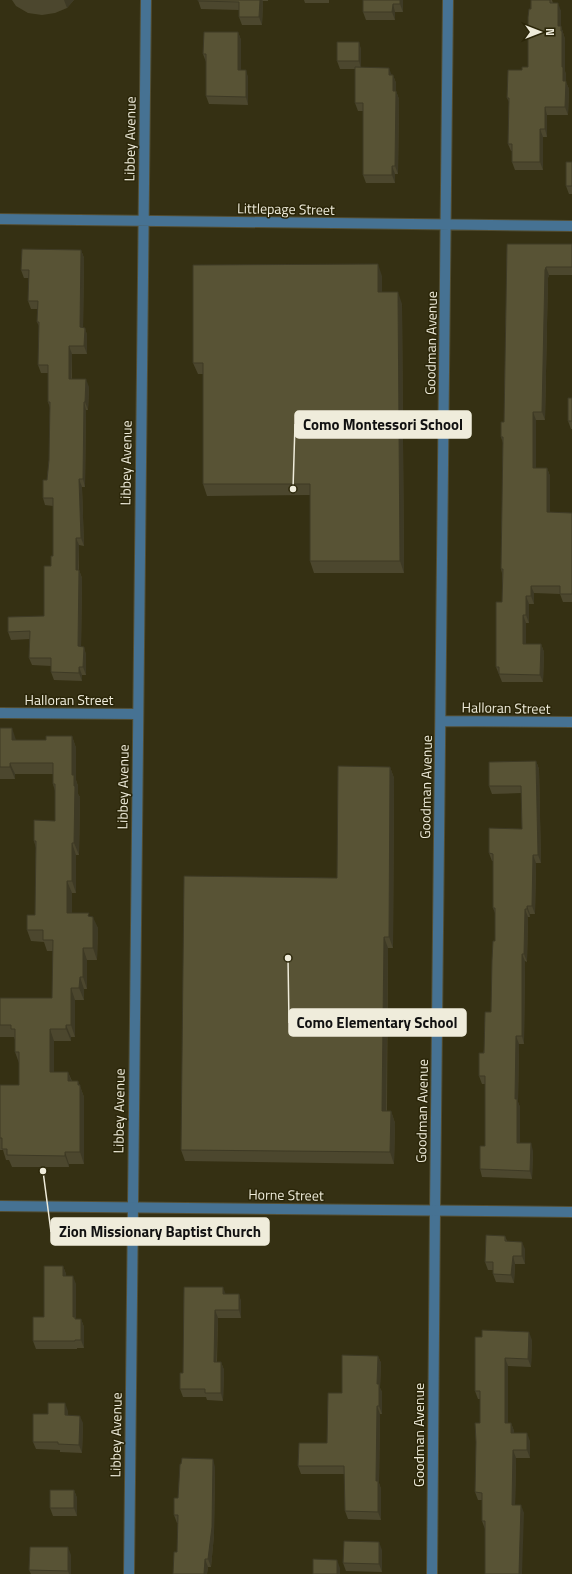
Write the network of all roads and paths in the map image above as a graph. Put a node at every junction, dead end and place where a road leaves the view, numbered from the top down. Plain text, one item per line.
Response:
1 (146, 0) edge
2 (448, 0) edge
3 (0, 220) edge
4 (142, 221) junction
5 (446, 225) junction
6 (572, 226) edge
7 (0, 713) edge
8 (137, 714) junction
9 (440, 721) junction
10 (572, 722) edge
11 (0, 1206) edge
12 (132, 1208) junction
13 (435, 1211) junction
14 (572, 1212) edge
15 (129, 1574) edge
16 (432, 1574) edge

1 - 4 street, Libbey Avenue
2 - 5 street, Goodman Avenue
3 - 4 street, Littlepage Street
4 - 5 street, Littlepage Street
4 - 8 street, Libbey Avenue
5 - 6 street, Littlepage Street
5 - 9 street, Goodman Avenue
7 - 8 street, Halloran Street
8 - 12 street, Libbey Avenue
9 - 10 street, Halloran Street
9 - 13 street, Goodman Avenue
11 - 12 street, Horne Street
12 - 13 street, Horne Street
12 - 15 street, Libbey Avenue
13 - 14 street, Horne Street
13 - 16 street, Goodman Avenue

